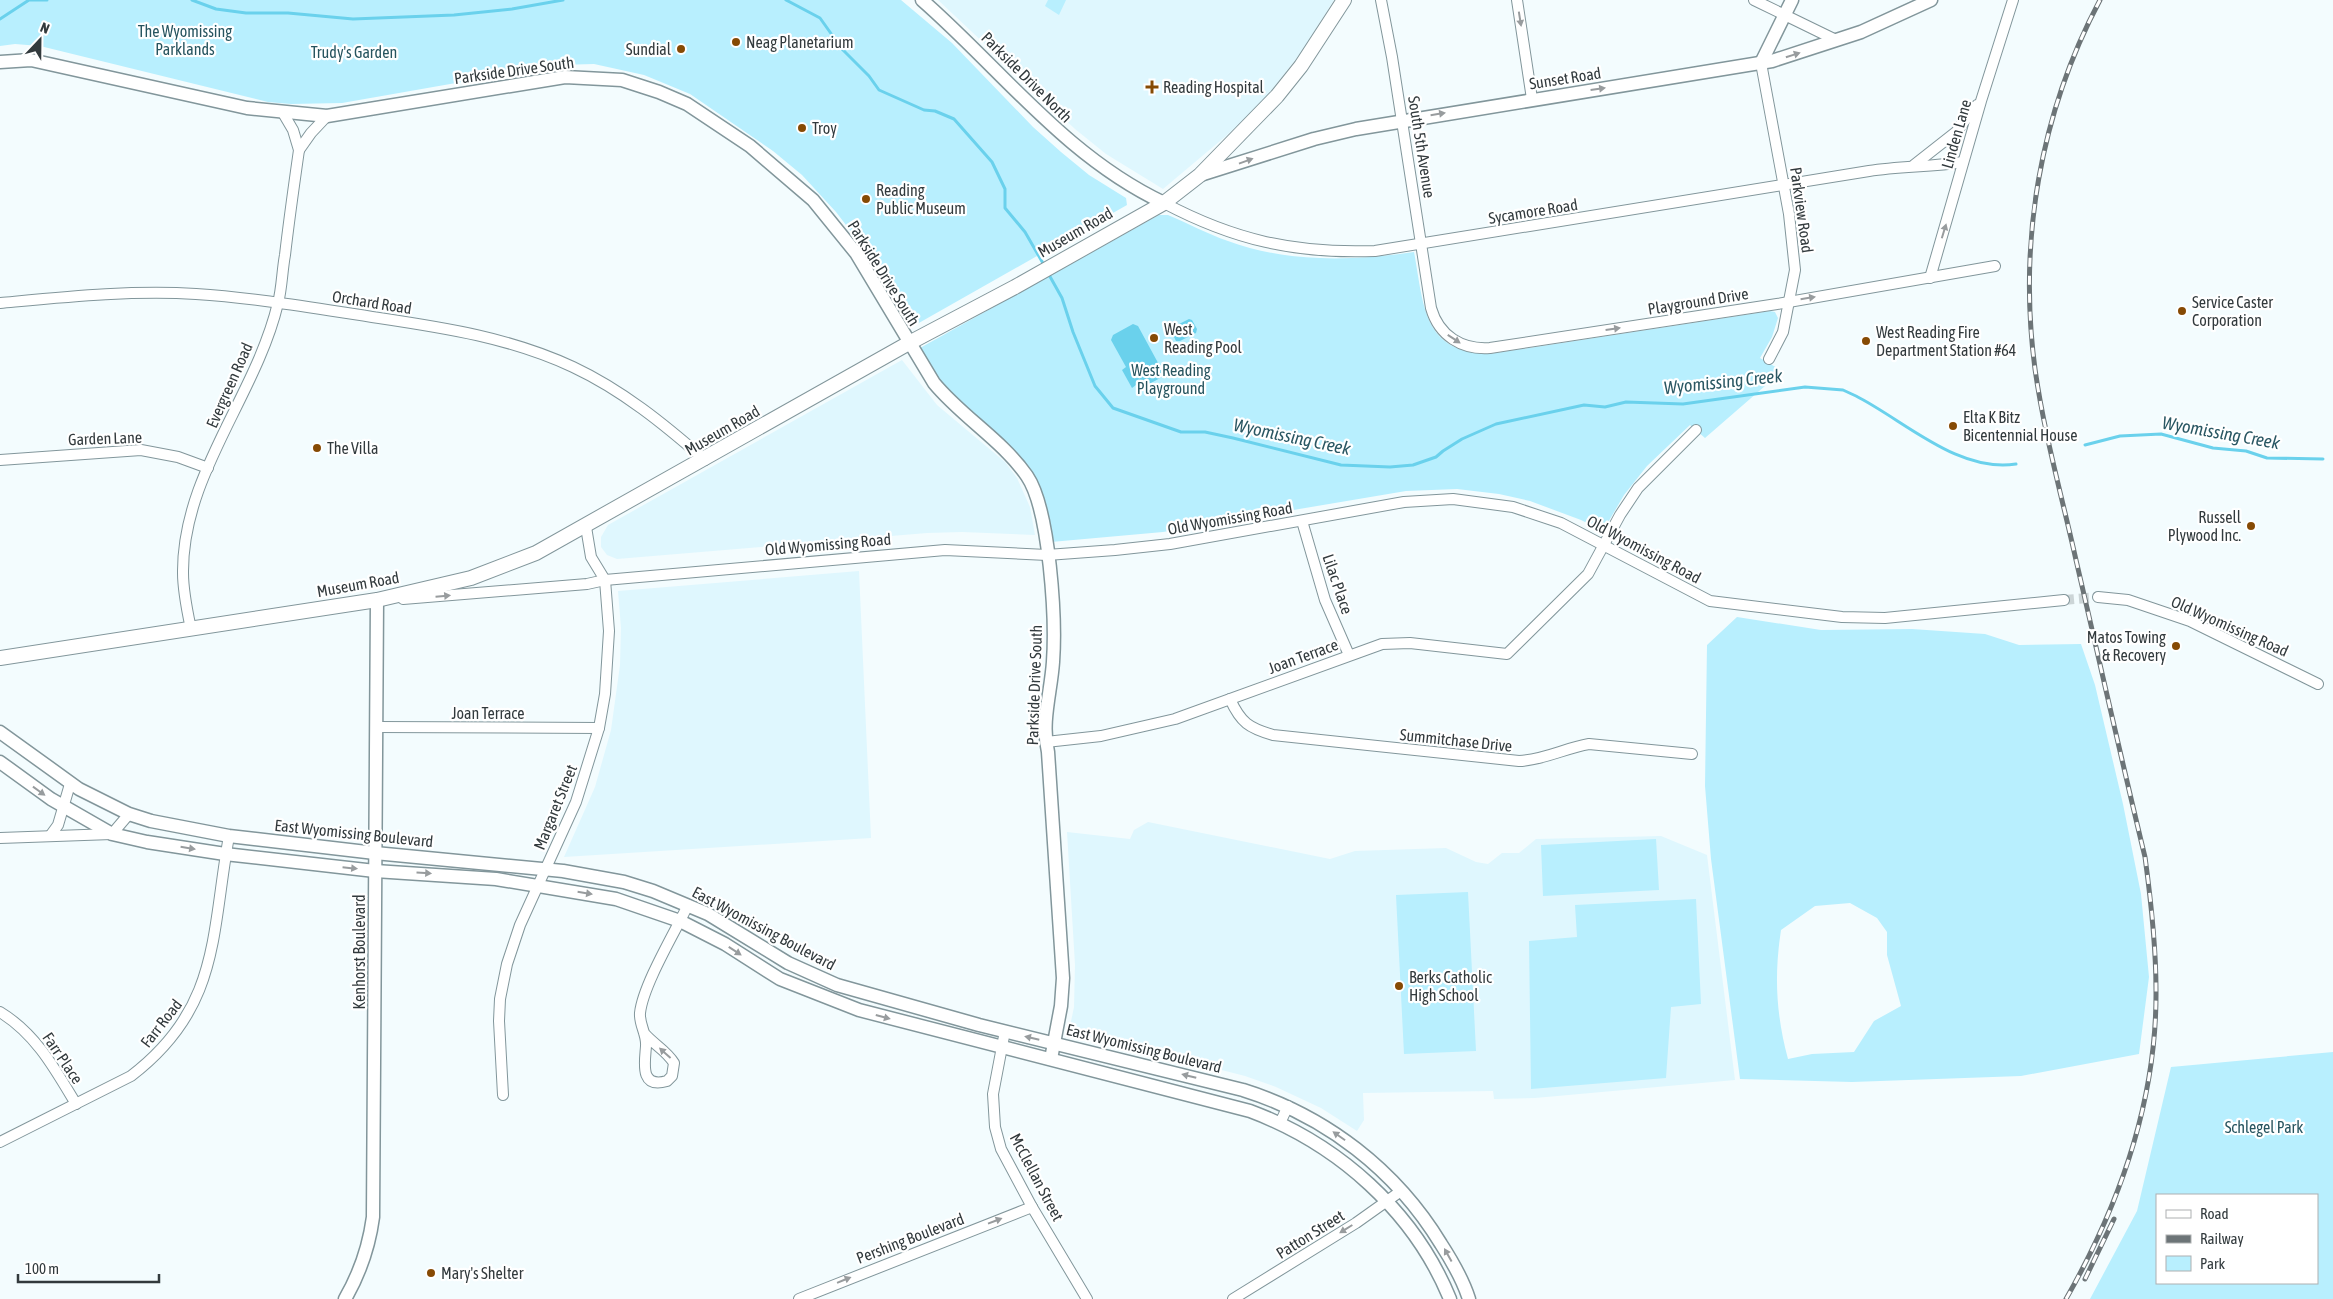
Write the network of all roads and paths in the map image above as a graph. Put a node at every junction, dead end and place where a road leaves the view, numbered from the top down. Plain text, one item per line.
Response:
1 (922, 0) edge
2 (1344, 0) edge
3 (1381, 0) edge
4 (1517, 0) edge
5 (1754, 0) edge
6 (1792, 0) edge
7 (1932, 0) edge
8 (2013, 0) edge
9 (1784, 15) junction
10 (1836, 40) junction
11 (0, 62) edge
12 (1762, 63) junction
13 (1532, 99) junction
14 (1981, 100) junction
15 (283, 113) junction
16 (328, 116) junction
17 (1402, 120) junction
18 (299, 150) junction
19 (1963, 162) junction
20 (1914, 166) junction
21 (1200, 175) junction
22 (1783, 186) junction
23 (1164, 203) junction
24 (1422, 244) junction
25 (1996, 266) dead end
26 (1930, 278) junction
27 (1430, 300) joint
28 (1790, 301) junction
29 (0, 303) edge
30 (278, 303) junction
31 (909, 343) junction
32 (1769, 358) dead end
33 (1696, 430) dead end
34 (0, 460) edge
35 (705, 460) junction
36 (208, 468) junction
37 (1302, 521) junction
38 (586, 527) junction
39 (1605, 544) junction
40 (1047, 555) junction
41 (605, 580) junction
42 (2098, 597) tunnel mouth
43 (377, 600) junction
44 (2064, 600) tunnel mouth
45 (191, 629) junction
46 (1349, 655) junction
47 (0, 658) edge
48 (2318, 684) dead end
49 (1230, 699) junction
50 (376, 727) junction
51 (599, 728) junction
52 (0, 732) edge
53 (1046, 742) junction
54 (1692, 754) dead end
55 (0, 762) edge
56 (70, 784) junction
57 (63, 806) junction
58 (129, 814) junction
59 (112, 834) junction
60 (50, 836) junction
61 (228, 836) junction
62 (0, 838) edge
63 (375, 853) junction
64 (225, 854) junction
65 (546, 870) junction
66 (375, 871) junction
67 (539, 886) junction
68 (688, 905) junction
69 (680, 921) junction
70 (0, 1012) edge
71 (1005, 1031) junction
72 (644, 1033) junction
73 (1054, 1043) junction
74 (1001, 1047) junction
75 (1051, 1059) junction
76 (503, 1095) dead end
77 (76, 1104) junction
78 (1288, 1106) junction
79 (1280, 1123) junction
80 (0, 1142) edge
81 (1401, 1191) junction
82 (1386, 1201) junction
83 (1032, 1207) junction
84 (345, 1299) edge
85 (799, 1299) edge
86 (1086, 1299) edge
87 (1233, 1299) edge
88 (1450, 1299) edge
89 (1469, 1299) edge

1 - 23 street, Parkside Drive North
2 - 21 main road, Museum Road
3 - 17 street, South 5th Avenue
4 -> 13 street
5 - 9 street
6 - 9 street
7 - 10 street, Sunset Road
8 - 14 street, Linden Lane
9 - 10 street
9 - 12 street
12 -> 10 street, Sunset Road
11 - 15 street, Parkside Drive South
13 -> 12 street, Sunset Road
12 - 22 street, Parkview Road
17 -> 13 street, Sunset Road
14 - 19 street, Linden Lane
14 - 20 street
15 - 16 street, Parkside Drive South
15 - 18 street, Evergreen Road
16 - 18 street, Evergreen Road
16 - 31 street, Parkside Drive South
21 -> 17 street, Sunset Road
17 - 24 street, South 5th Avenue
18 - 30 street, Evergreen Road
19 - 20 street, Sycamore Road
26 -> 19 street, Linden Lane
20 - 22 street, Sycamore Road
21 - 23 main road, Museum Road
22 - 24 street, Sycamore Road
22 - 28 street, Parkview Road
23 - 24 street, Sycamore Road
23 - 31 main road, Museum Road
24 - 27 street, South 5th Avenue
25 - 26 street, Playground Drive
28 -> 26 street, Playground Drive
27 -> 28 street, Playground Drive
28 - 32 street, Parkview Road
29 - 30 street, Orchard Road
30 - 35 street, Orchard Road
30 - 36 street, Evergreen Road
31 - 35 main road, Museum Road
31 - 40 street, Parkside Drive South
33 - 39 street
34 - 36 street, Garden Lane
35 - 38 main road, Museum Road
36 - 45 street, Evergreen Road
37 - 39 street, Old Wyomissing Road
37 - 40 street, Old Wyomissing Road
37 - 46 street, Lilac Place
38 - 41 street, Margaret Street
38 - 43 main road, Museum Road
39 - 44 street, Old Wyomissing Road
39 - 46 street, Joan Terrace
40 - 41 street, Old Wyomissing Road
40 - 53 street, Parkside Drive South
43 -> 41 street, Old Wyomissing Road
41 - 51 street, Margaret Street
42 - 48 street, Old Wyomissing Road
43 - 45 main road, Museum Road
43 - 50 street, Kenhorst Boulevard
45 - 47 main road, Museum Road
46 - 49 street, Joan Terrace
49 - 53 street, Joan Terrace
49 - 54 street, Summitchase Drive
50 - 51 street, Joan Terrace
50 - 63 street, Kenhorst Boulevard
51 - 65 street, Margaret Street
52 - 56 street, East Wyomissing Boulevard
53 - 73 street, Parkside Drive South
55 -> 57 street, East Wyomissing Boulevard
56 - 57 street
56 - 58 street, East Wyomissing Boulevard
57 - 59 street, East Wyomissing Boulevard
57 - 60 street
58 - 59 street
58 - 61 street, East Wyomissing Boulevard
59 - 60 street
59 -> 64 street, East Wyomissing Boulevard
60 - 62 street
61 - 63 street, East Wyomissing Boulevard
61 - 64 street, Farr Road
63 - 65 street, East Wyomissing Boulevard
63 - 66 street, Kenhorst Boulevard
64 -> 66 street, East Wyomissing Boulevard
64 - 77 street, Farr Road
65 - 67 street, Margaret Street
65 - 68 street, East Wyomissing Boulevard
66 -> 67 street, East Wyomissing Boulevard
66 - 84 street, Kenhorst Boulevard
67 -> 69 street, East Wyomissing Boulevard
67 - 76 street, Margaret Street
68 - 69 street
68 - 71 street, East Wyomissing Boulevard
69 - 72 street
69 -> 74 street, East Wyomissing Boulevard
70 - 77 street, Farr Place
73 -> 71 street, East Wyomissing Boulevard
71 - 74 street, McClellan Street
72 -> 72 street
73 - 75 street, Parkside Drive South
78 -> 73 street, East Wyomissing Boulevard
74 - 75 street, East Wyomissing Boulevard
74 - 83 street, McClellan Street
75 - 79 street, East Wyomissing Boulevard
77 - 80 street, Farr Road
78 - 79 street
81 -> 78 street, East Wyomissing Boulevard
79 - 82 street, East Wyomissing Boulevard
81 - 82 street, Patton Street
89 -> 81 street, East Wyomissing Boulevard
82 -> 87 street, Patton Street
82 - 88 street, East Wyomissing Boulevard
85 -> 83 street, Pershing Boulevard
83 - 86 street, McClellan Street

